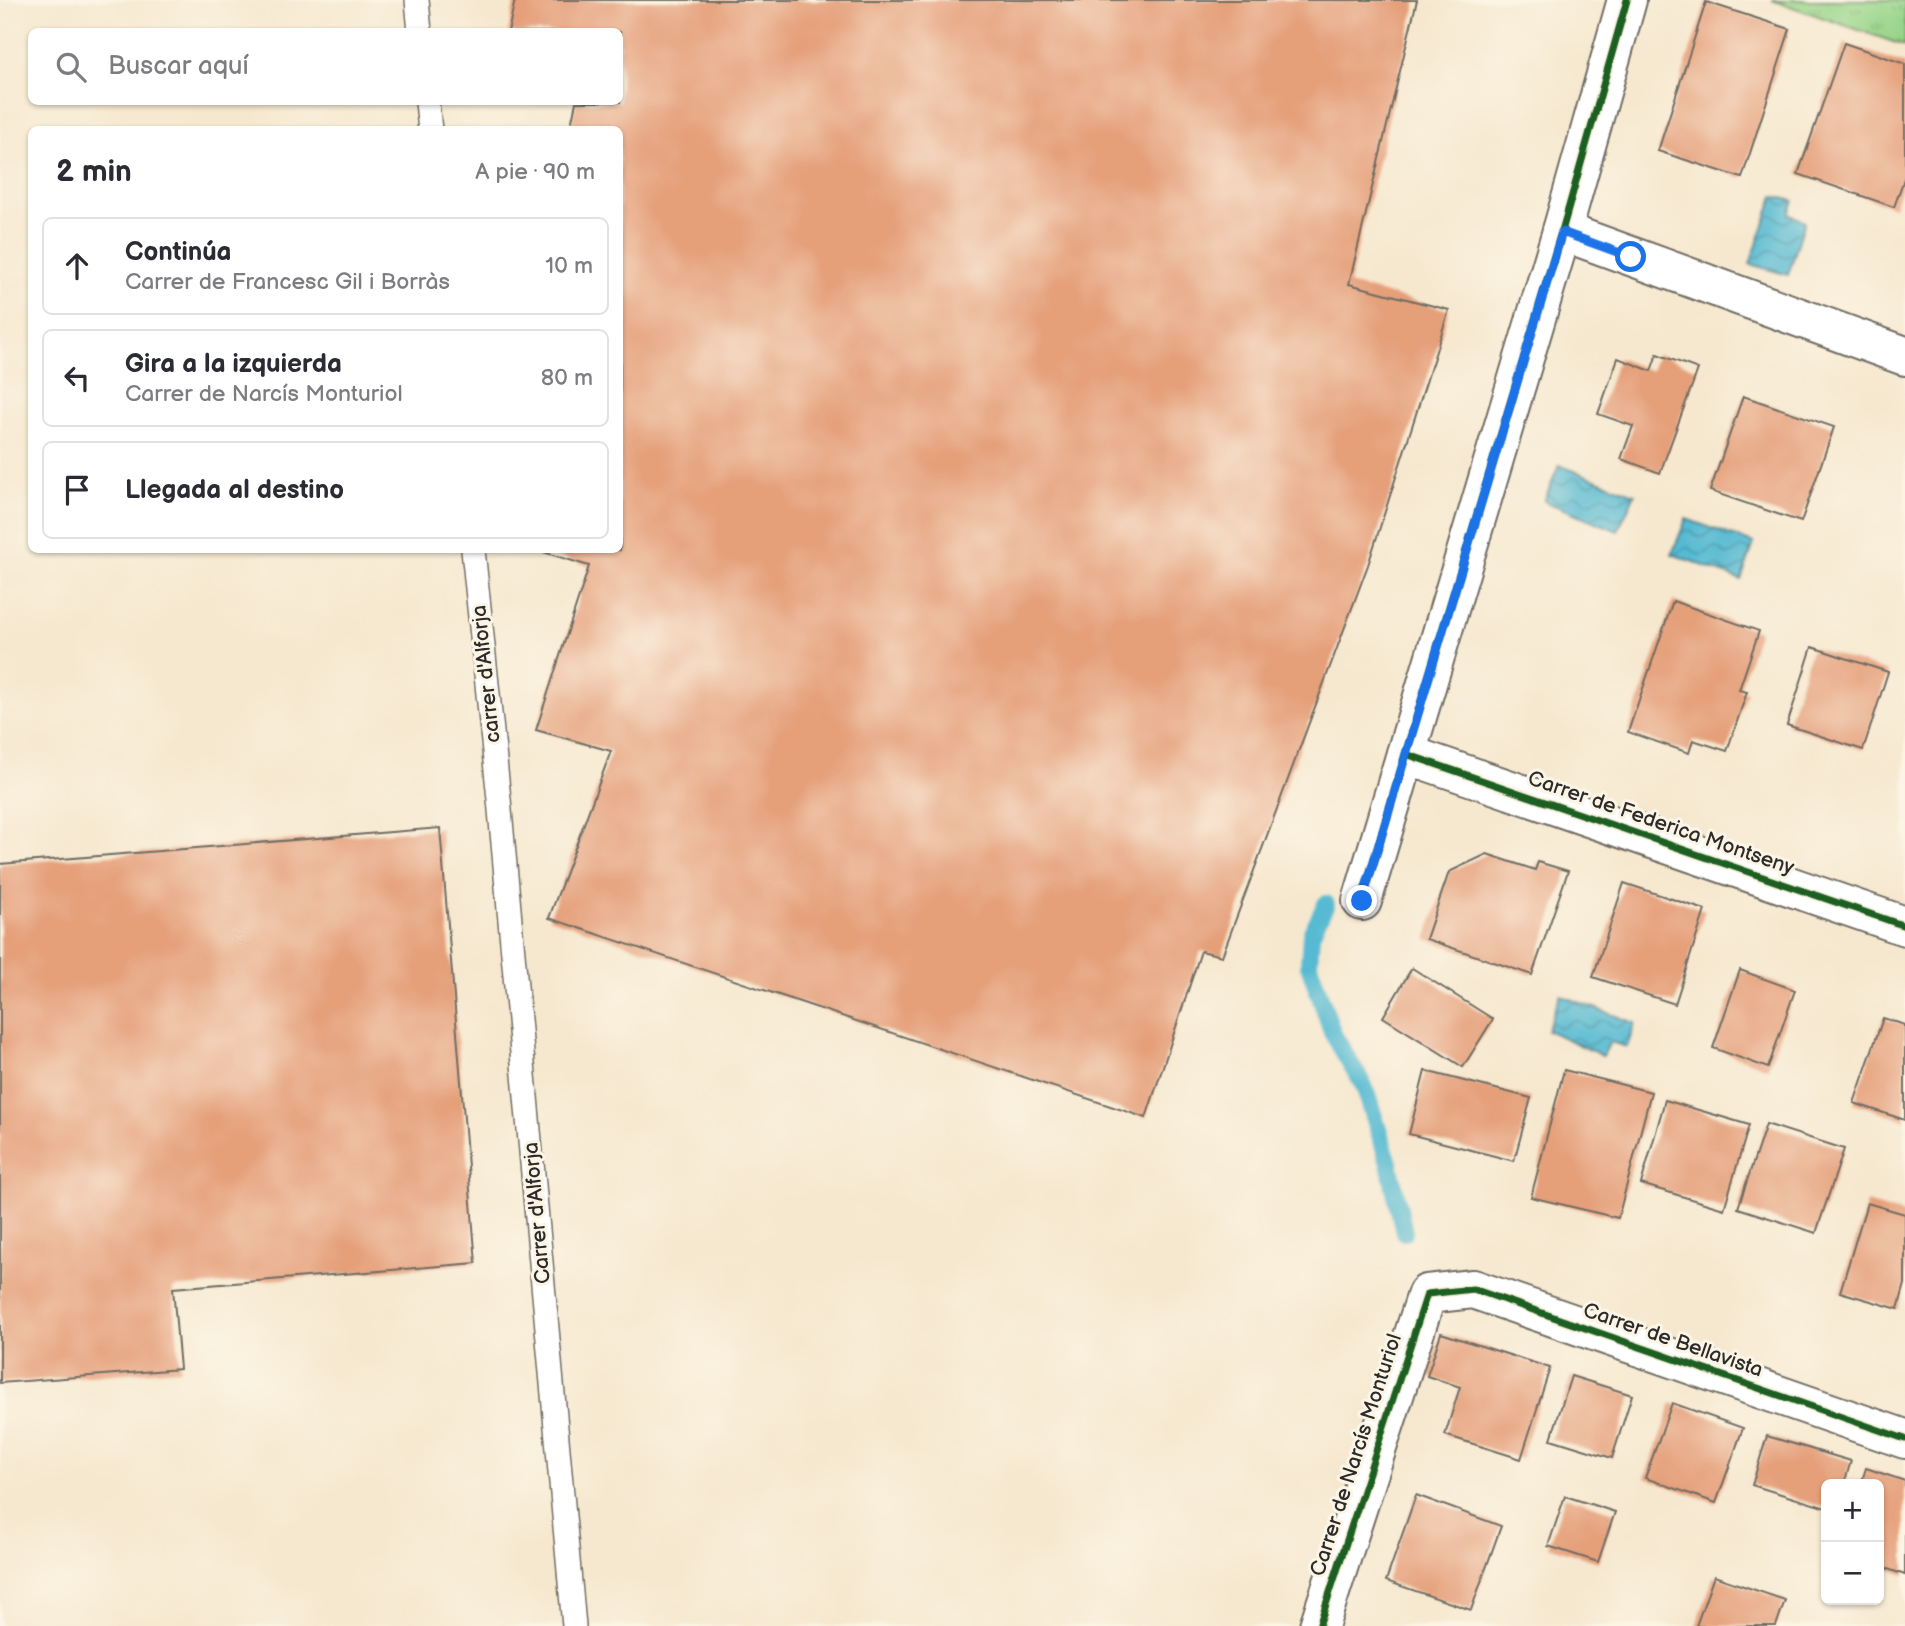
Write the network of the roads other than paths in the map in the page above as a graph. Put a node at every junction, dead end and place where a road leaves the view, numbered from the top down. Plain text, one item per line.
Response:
1 (416, 0) edge
2 (1627, 0) edge
3 (420, 28) edge
4 (427, 105) edge
5 (430, 126) edge
6 (1562, 232) junction
7 (1905, 356) edge
8 (473, 553) edge
9 (1406, 754) junction
10 (499, 799) joint
11 (1362, 901) dead end
12 (1905, 926) edge
13 (1427, 1294) joint
14 (1905, 1439) edge
15 (574, 1626) edge
16 (1319, 1626) edge

1 - 3 lane
2 - 6 street
4 - 5 lane
6 - 7 street
6 - 9 street
8 - 10 lane, carrer d'Alforja
9 - 11 street
9 - 12 street, Carrer de Federica Montseny
10 - 15 lane, Carrer d'Alforja
13 - 14 street, Carrer de Bellavista
13 - 16 street, Carrer de Narcís Monturiol

